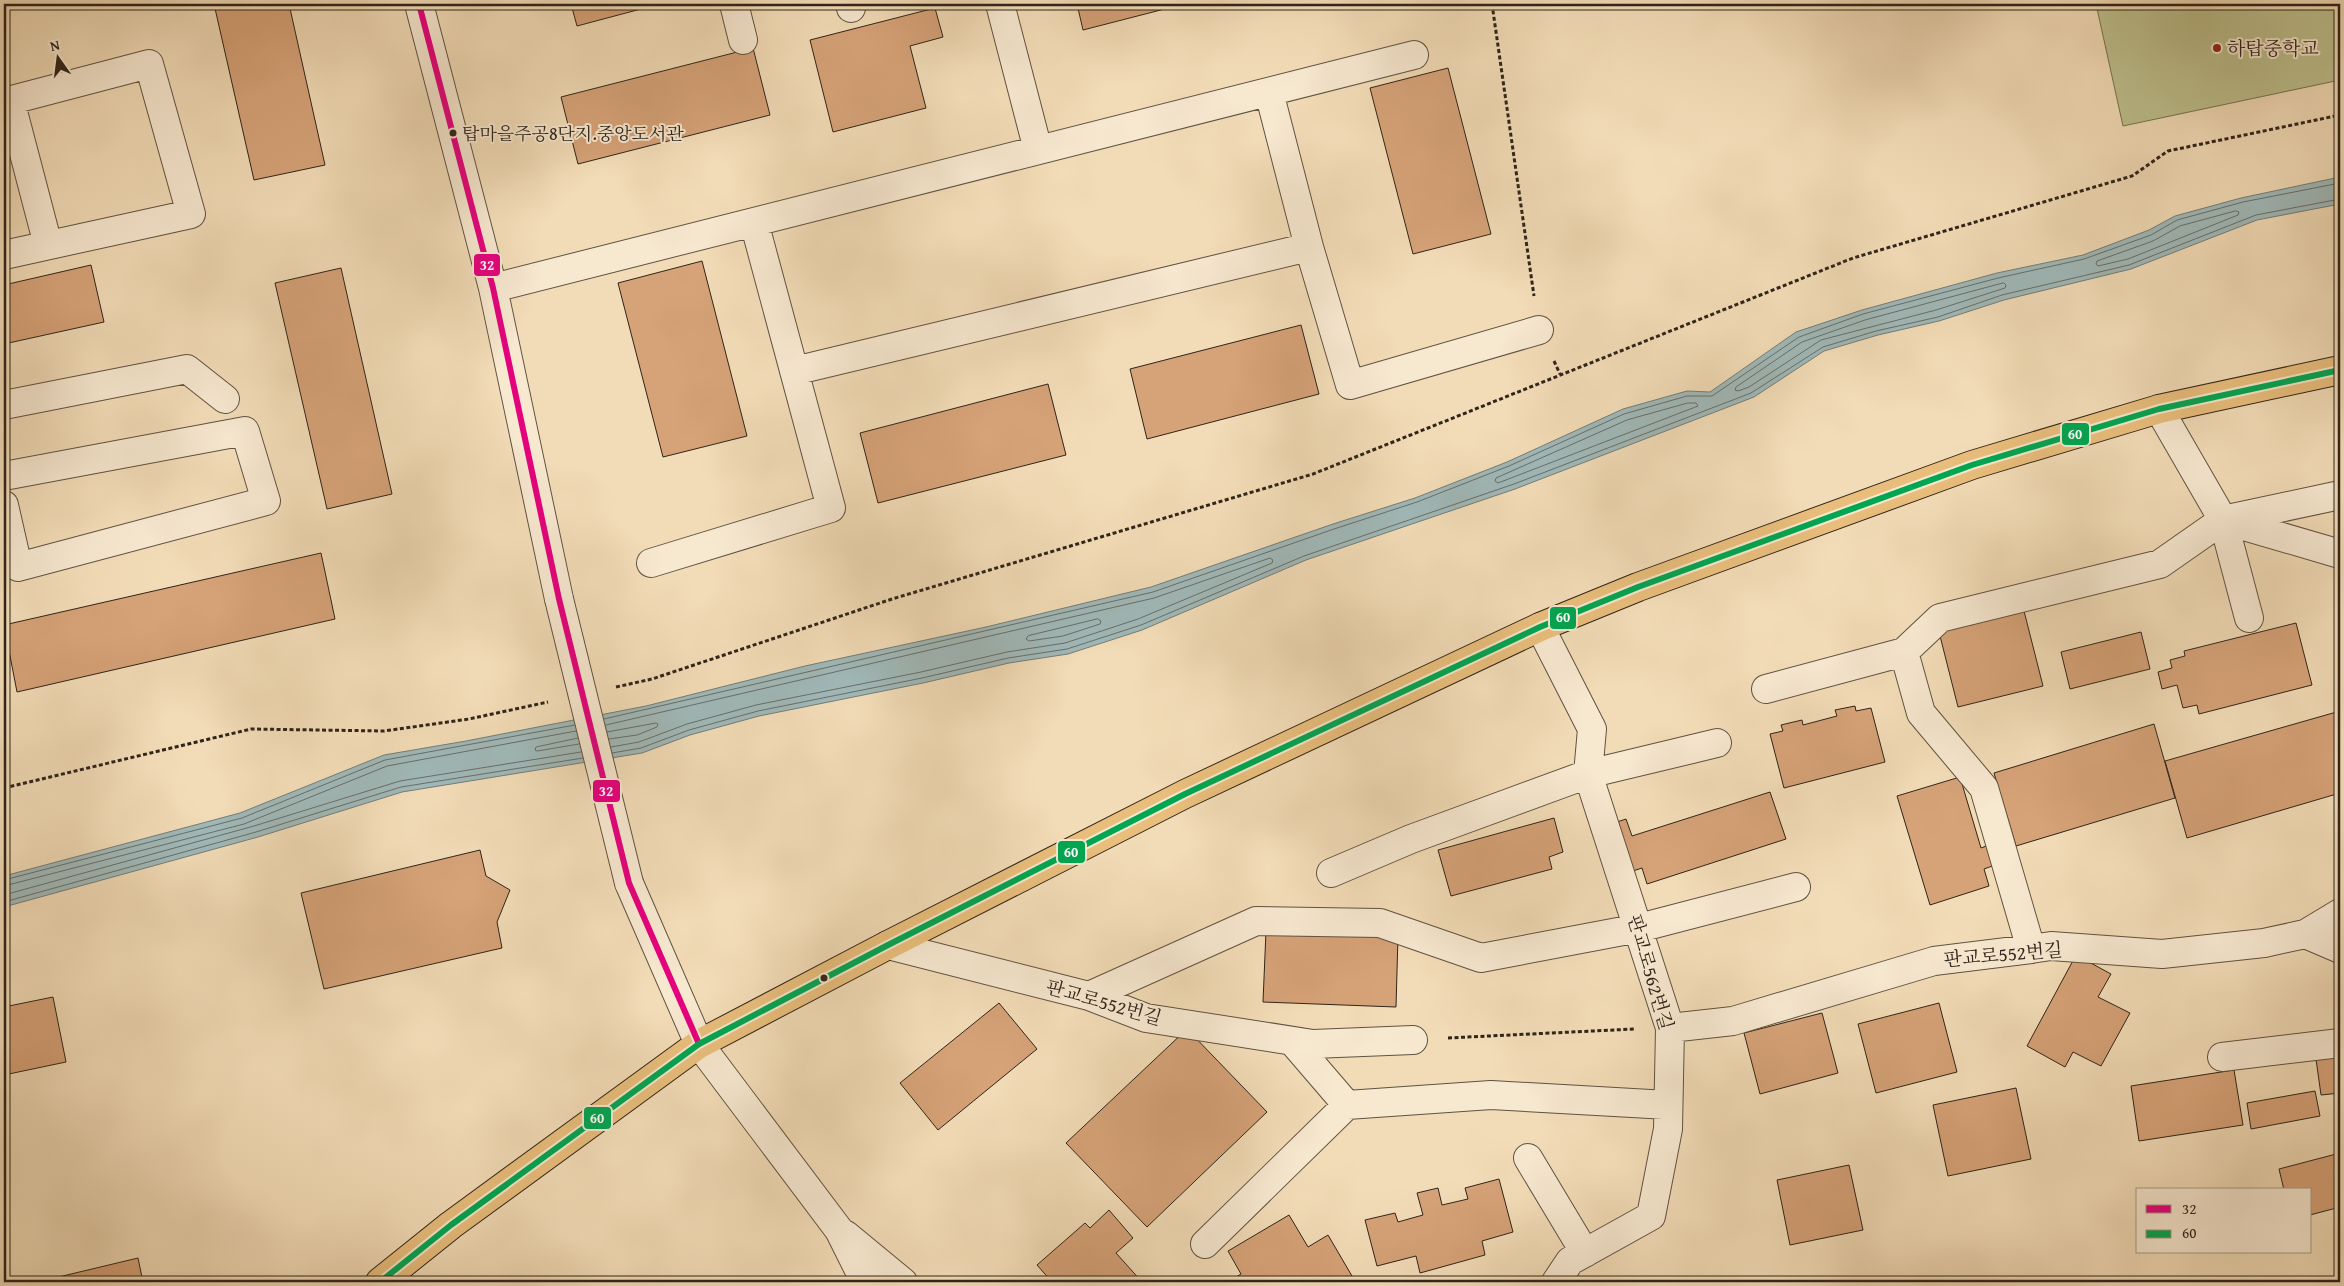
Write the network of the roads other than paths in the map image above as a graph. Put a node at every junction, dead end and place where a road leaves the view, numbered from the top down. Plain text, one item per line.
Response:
1 (420, 4) edge
2 (734, 4) edge
3 (1000, 4) edge
4 (743, 40) dead end
5 (1414, 55) dead end
6 (1268, 92) junction
7 (7, 101) edge
8 (1038, 150) junction
9 (754, 222) junction
10 (48, 246) junction
11 (1309, 247) junction
12 (4, 255) edge
13 (493, 288) junction
14 (1539, 330) road end
15 (2340, 370) edge
16 (794, 371) junction
17 (225, 400) dead end
18 (4, 405) edge
19 (2159, 410) junction
20 (4, 476) edge
21 (2340, 495) edge
22 (4, 504) edge
23 (2223, 520) junction
24 (2340, 554) edge
25 (651, 563) dead end
26 (2249, 618) dead end
27 (1540, 627) junction
28 (1904, 652) junction
29 (1766, 689) dead end
30 (1717, 743) dead end
31 (1588, 774) junction
32 (1331, 873) dead end
33 (1796, 886) dead end
34 (2340, 913) edge
35 (1639, 928) junction
36 (2305, 934) junction
37 (888, 945) junction
38 (2031, 948) junction
39 (2340, 949) edge
40 (1089, 996) junction
41 (1670, 1028) junction
42 (1413, 1040) road end
43 (1292, 1041) junction
44 (2340, 1043) edge
45 (699, 1044) junction
46 (2222, 1058) dead end
47 (1347, 1105) junction
48 (1668, 1105) junction
49 (1528, 1158) dead end
50 (839, 1230) junction
51 (1205, 1244) dead end
52 (1585, 1253) junction
53 (380, 1282) edge
54 (865, 1282) edge
55 (903, 1282) edge
56 (1556, 1282) edge

1 - 13 street
2 - 4 street
3 - 8 street
5 - 6 street
6 - 8 street
6 - 11 street
7 - 10 street
7 - 10 street
8 - 9 street
9 - 13 street
9 - 16 street
10 - 12 street
11 - 14 street
11 - 16 street
13 - 45 street, bridge
15 - 19 main road
16 - 25 street
17 - 18 street
19 - 23 street
19 - 27 main road
20 - 22 street
21 - 23 street
23 - 24 street
23 - 26 street
23 - 28 street
27 - 31 street, 판교로562번길
27 - 37 main road
28 - 29 street
28 - 38 street
30 - 31 street
31 - 32 street
31 - 35 street, 판교로562번길
33 - 35 street
34 - 36 street, 판교로552번길
35 - 40 street
35 - 41 street, 판교로562번길
36 - 38 street, 판교로552번길
36 - 39 street
37 - 40 street, 판교로552번길
37 - 45 main road
38 - 41 street, 판교로552번길
40 - 43 street, 판교로552번길
41 - 48 street, 판교로562번길
42 - 43 street, 판교로552번길
43 - 47 street
44 - 46 street
45 - 50 street
45 - 53 main road
47 - 48 street
47 - 51 street
48 - 52 street, 판교로562번길
49 - 52 street
50 - 54 street
50 - 55 street
52 - 56 street, 판교로562번길

